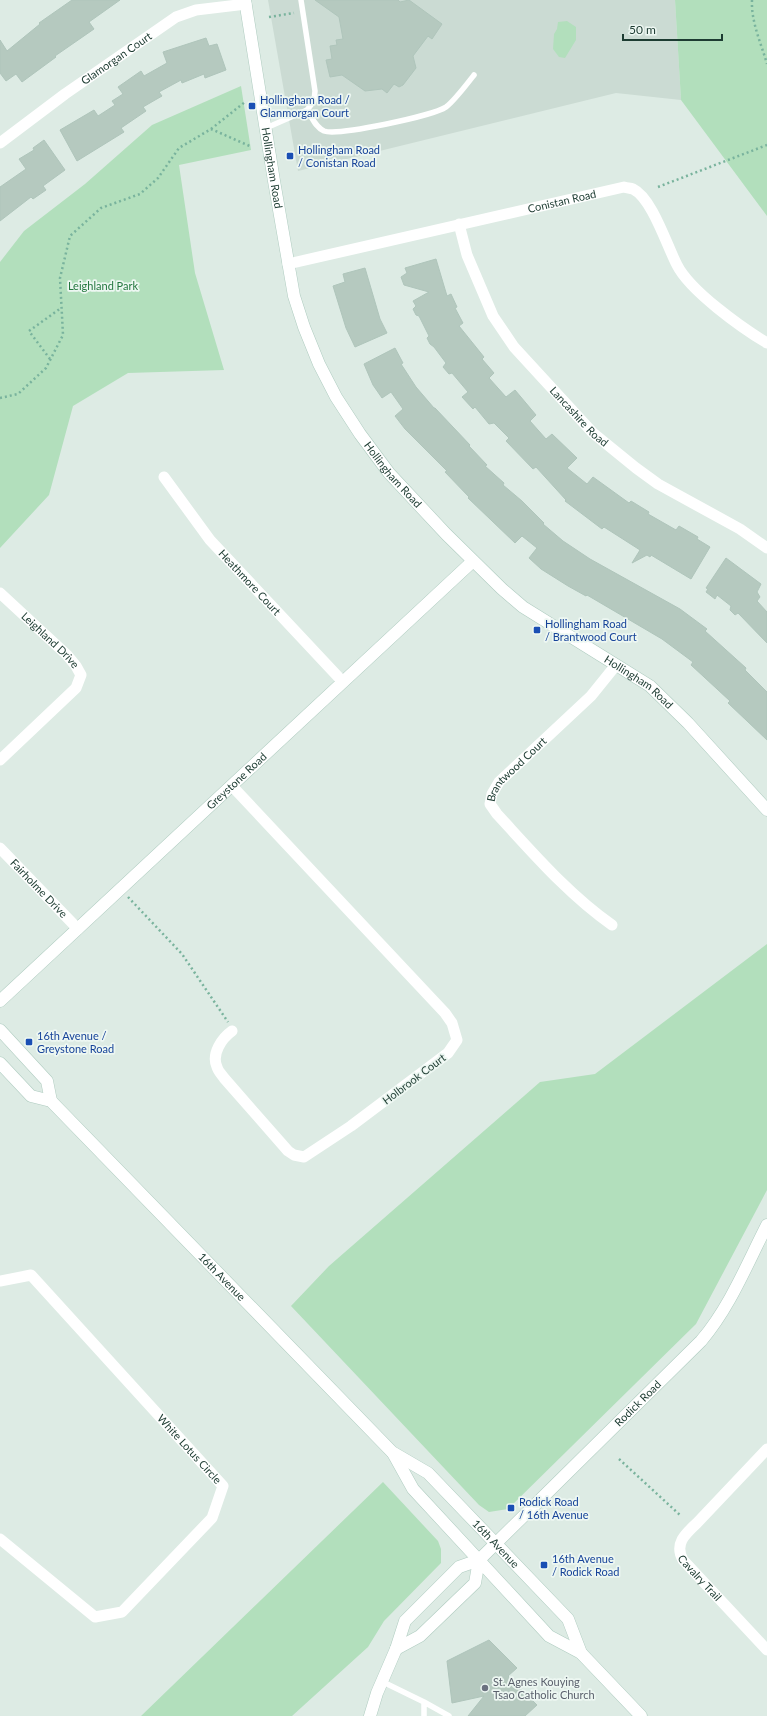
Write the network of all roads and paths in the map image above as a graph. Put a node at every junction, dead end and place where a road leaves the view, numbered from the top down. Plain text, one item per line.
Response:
1 (301, 0) edge
2 (752, 0) edge
3 (246, 2) edge
4 (302, 12) junction
5 (269, 17) dead end
6 (767, 64) edge
7 (474, 76) dead end
8 (245, 102) dead end
9 (307, 110) junction
10 (265, 128) junction
11 (211, 129) junction
12 (0, 143) edge
13 (767, 145) edge
14 (252, 147) dead end
15 (658, 187) dead end
16 (459, 224) junction
17 (288, 264) junction
18 (61, 308) junction
19 (767, 343) edge
20 (50, 360) junction
21 (0, 398) edge
22 (164, 477) dead end
23 (767, 548) edge
24 (473, 561) junction
25 (0, 593) edge
26 (616, 665) junction
27 (343, 682) junction
28 (0, 760) edge
29 (232, 786) junction
30 (767, 810) edge
31 (0, 848) edge
32 (120, 889) junction
33 (612, 925) dead end
34 (78, 929) junction
35 (0, 1001) edge
36 (0, 1030) edge
37 (232, 1030) joint
38 (0, 1063) edge
39 (51, 1101) junction
40 (767, 1225) edge
41 (0, 1281) edge
42 (767, 1449) edge
43 (392, 1452) junction
44 (619, 1459) dead end
45 (680, 1515) dead end
46 (0, 1539) edge
47 (496, 1544) junction
48 (479, 1560) junction
49 (396, 1649) junction
50 (767, 1650) edge
51 (581, 1653) junction
52 (381, 1681) junction
53 (424, 1702) junction
54 (370, 1716) edge
55 (424, 1716) edge
56 (449, 1716) edge
57 (641, 1716) edge

1 - 4 lane
2 - 6 path
3 - 10 main road, Hollingham Road
3 - 12 street, Glamorgan Court
4 - 5 path
4 - 9 lane
7 - 9 lane
8 - 11 path
9 - 10 lane
10 - 17 main road, Hollingham Road
11 - 14 path
11 - 18 path
13 - 15 path
16 - 17 street, Conistan Road
16 - 19 street, Conistan Road
16 - 23 street, Lancashire Road
17 - 24 main road, Hollingham Road
18 - 20 path
18 - 20 path
20 - 21 path
22 - 27 street, Heathmore Court
24 - 26 main road, Hollingham Road
24 - 27 main road, Greystone Road
25 - 28 street, Leighland Drive
26 - 30 main road, Hollingham Road
26 - 33 street, Brantwood Court
27 - 29 main road, Greystone Road
29 - 32 main road, Greystone Road
29 - 37 street, Holbrook Court
31 - 34 street, Fairholme Drive
32 - 34 main road, Greystone Road
32 - 37 path
34 - 35 main road, Greystone Road
36 - 39 main road
38 - 39 main road
39 - 43 main road, 16th Avenue
40 - 47 main road, Rodick Road
41 - 46 street, White Lotus Circle
42 - 50 street, Cavalry Trail
43 - 47 main road, 16th Avenue
43 - 48 main road, 16th Avenue
44 - 45 path
47 - 48 main road, Rodick Road
47 - 51 main road, 16th Avenue
48 - 49 main road
48 - 49 main road, Rodick Road
48 - 51 main road, 16th Avenue
49 - 52 main road, Rodick Road
51 - 57 main road, 16th Avenue
52 - 53 lane
52 - 54 main road, Rodick Road
53 - 55 lane
53 - 56 lane

